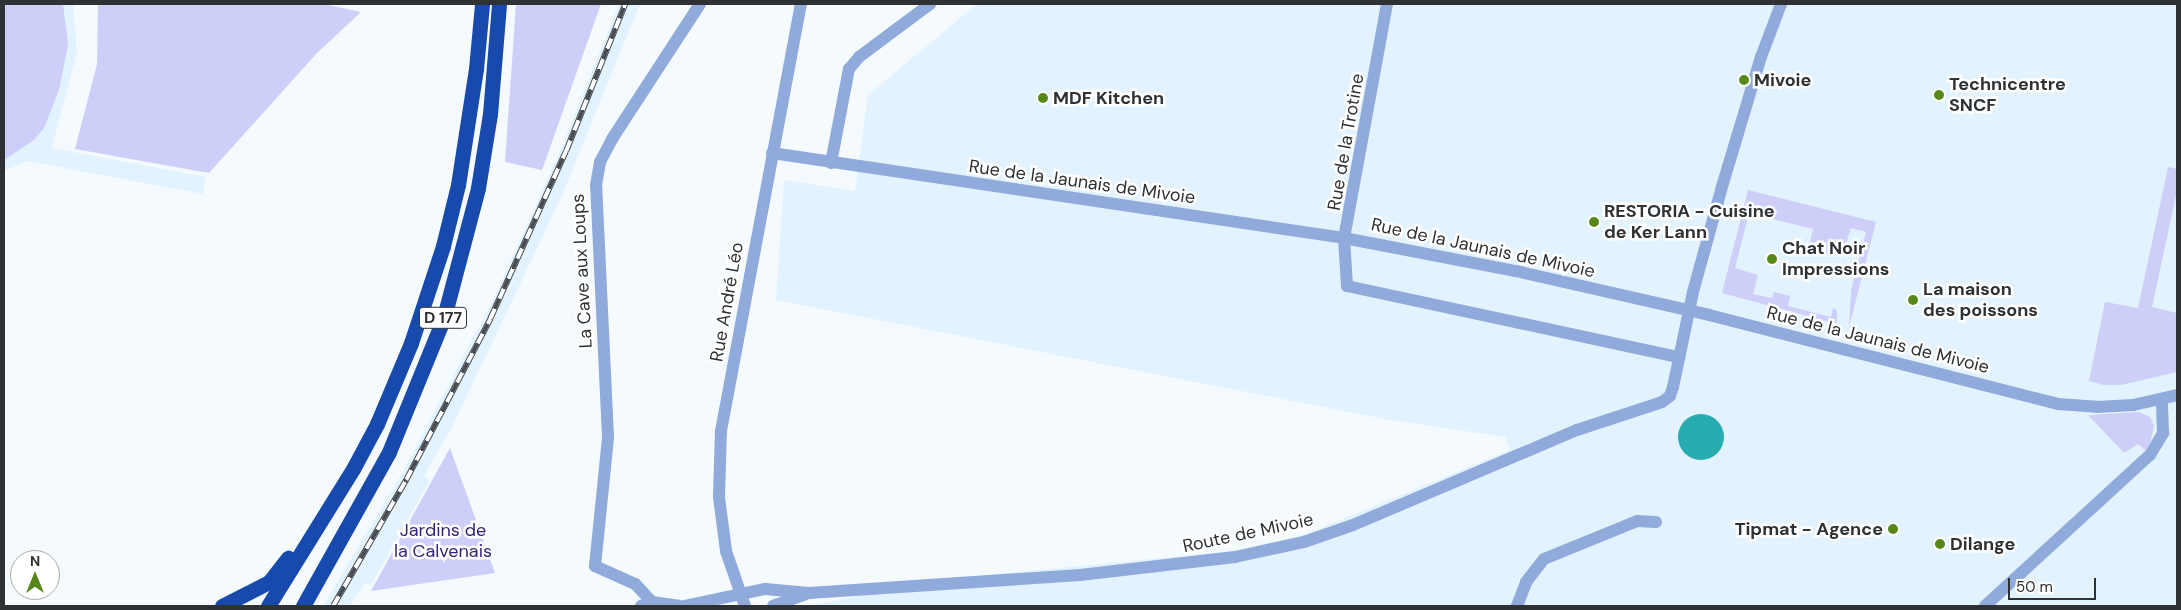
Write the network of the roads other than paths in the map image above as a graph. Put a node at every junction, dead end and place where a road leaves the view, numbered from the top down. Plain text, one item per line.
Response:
1 (482, 4) edge
2 (499, 4) edge
3 (700, 4) edge
4 (801, 4) edge
5 (930, 4) edge
6 (1388, 4) edge
7 (1781, 4) edge
8 (772, 154) junction
9 (831, 163) junction
10 (1344, 238) junction
11 (1689, 310) junction
12 (411, 343) junction
13 (1679, 356) junction
14 (2177, 395) edge
15 (2162, 400) junction
16 (1656, 522) dead end
17 (739, 594) junction
18 (809, 594) junction
19 (647, 604) edge
20 (222, 606) edge
21 (268, 606) edge
22 (303, 606) edge
23 (679, 606) edge
24 (684, 606) edge
25 (745, 606) edge
26 (773, 606) edge
27 (1518, 606) edge
28 (1985, 606) edge

1 - 12 highway, D 177
2 - 22 highway, D 177
3 - 19 street, La Cave aux Loups
4 - 8 street, Rue André Léo
5 - 9 street
6 - 10 street, Rue de la Trotine
7 - 11 street, Route de Mivoie
8 - 9 street, Rue de la Jaunais de Mivoie
8 - 17 street, Rue André Léo
9 - 10 street, Rue de la Jaunais de Mivoie
10 - 11 street, Rue de la Jaunais de Mivoie
10 - 13 street, Rue de la Trotine
11 - 13 street, Route de Mivoie
11 - 15 street, Rue de la Jaunais de Mivoie
12 - 20 highway
12 - 21 highway, D 177
13 - 18 street, Route de Mivoie
14 - 15 street, Rue de la Jaunais de Mivoie
15 - 28 street
16 - 27 street
17 - 18 street, Route de Mivoie
17 - 24 street, Route de Mivoie
17 - 25 street, Rue André Léo
18 - 26 street, Route de Mivoie
19 - 23 street

